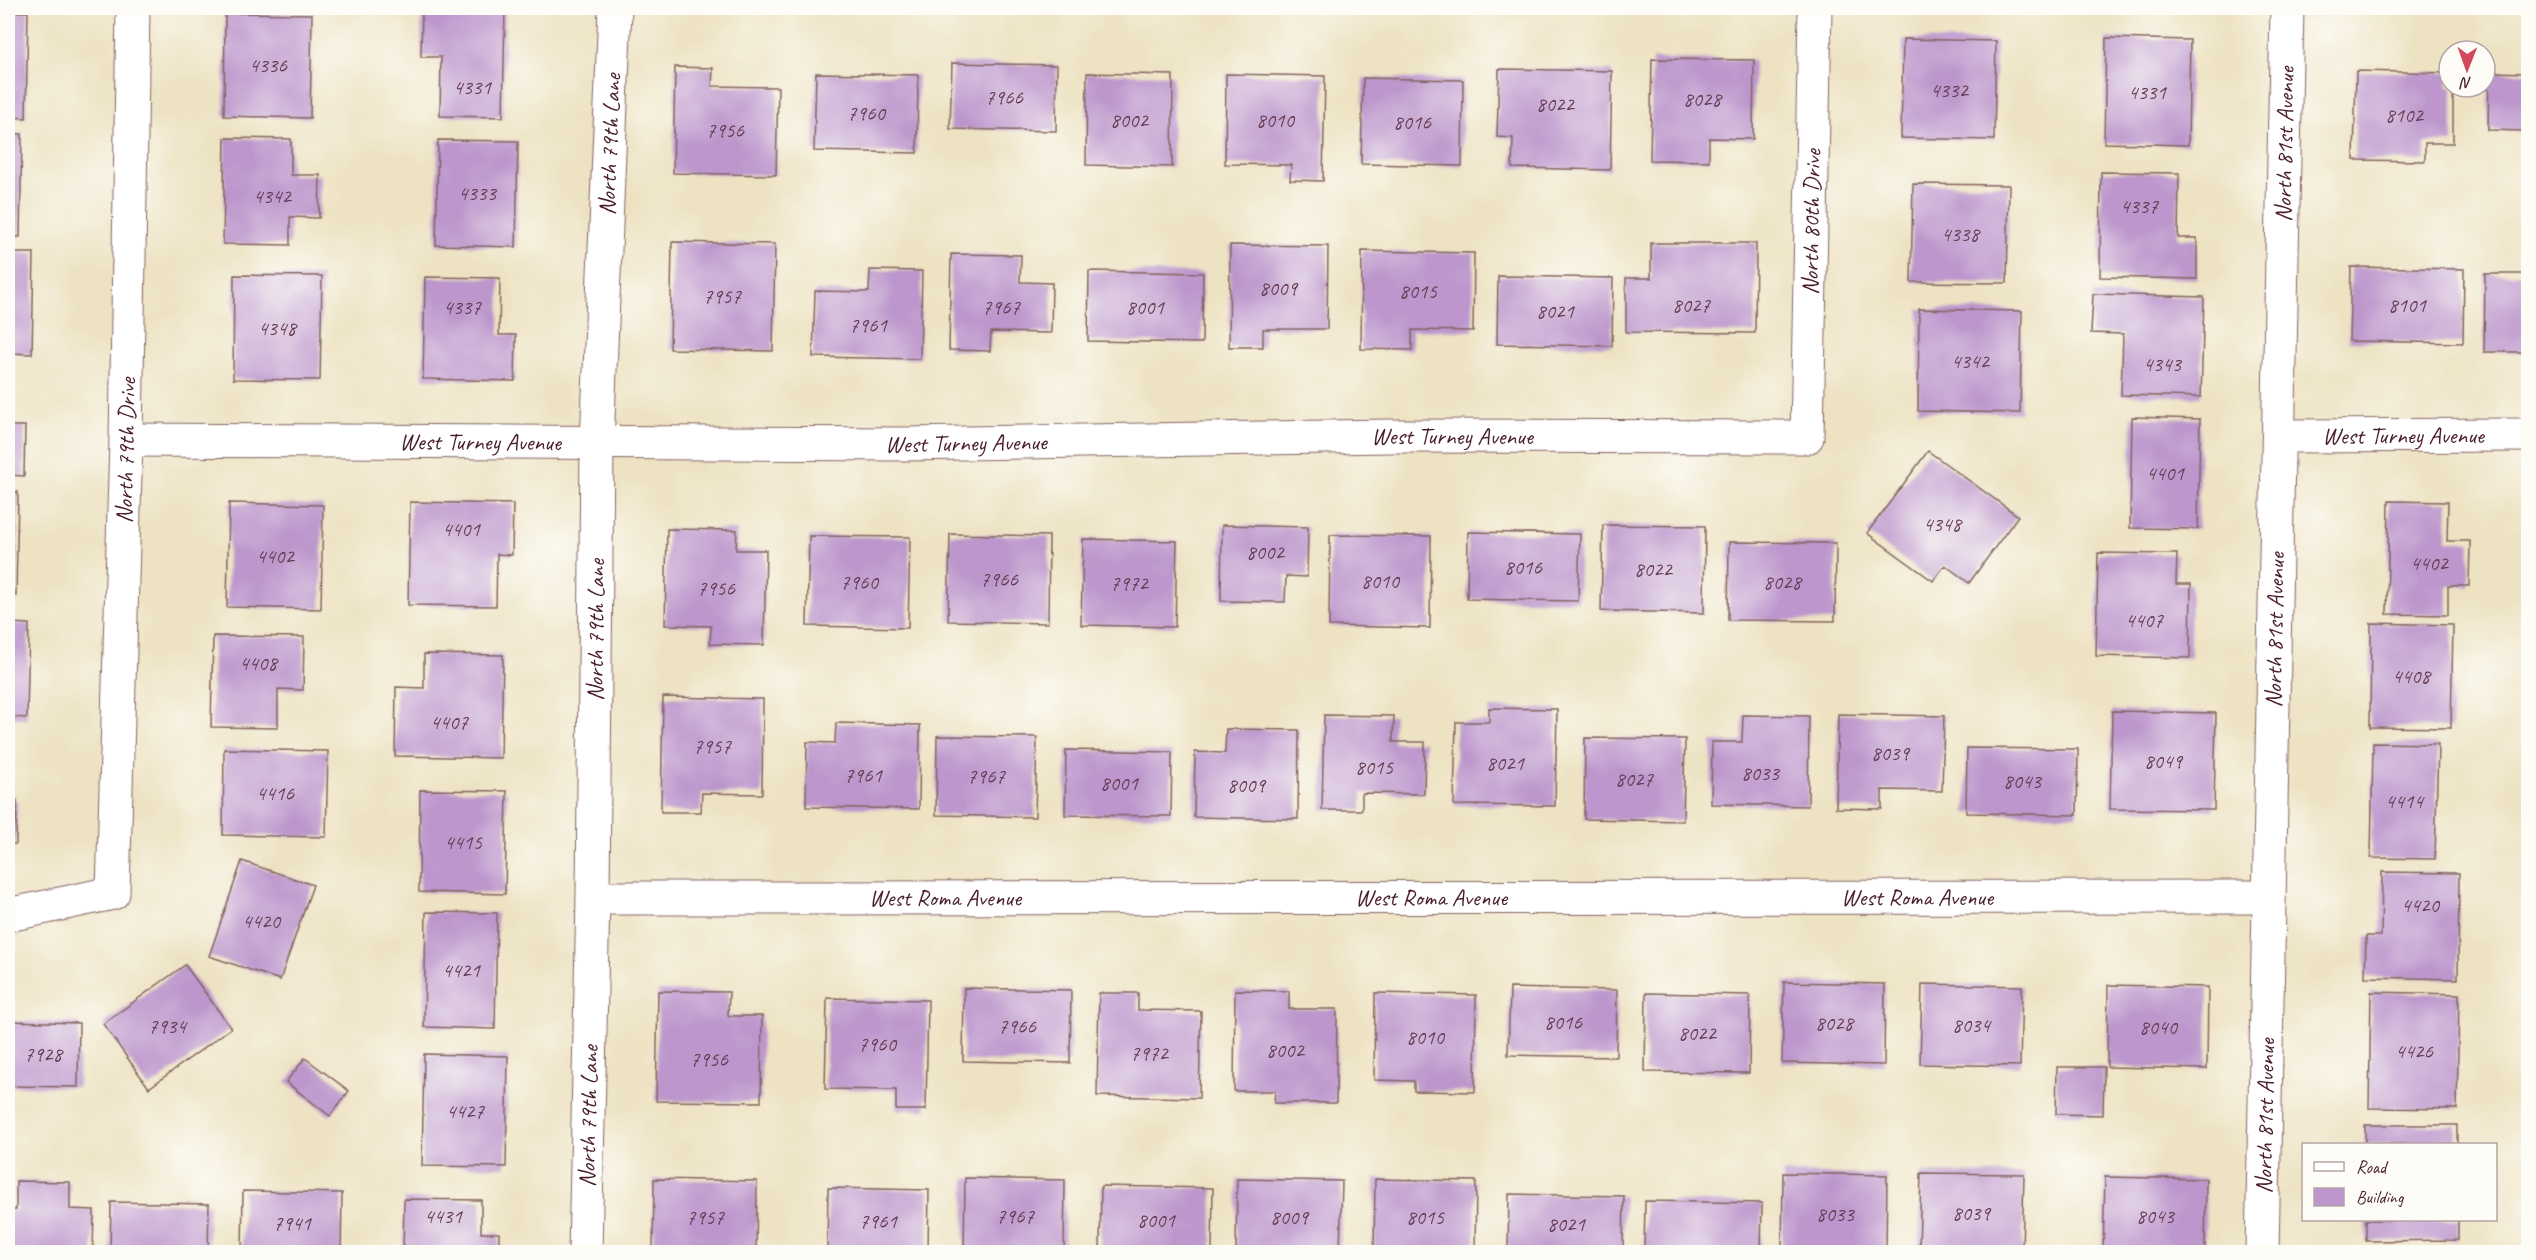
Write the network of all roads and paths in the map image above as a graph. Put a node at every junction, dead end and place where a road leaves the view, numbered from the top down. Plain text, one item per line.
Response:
1 (133, 8) edge
2 (615, 8) edge
3 (1815, 8) edge
4 (2287, 8) edge
5 (2529, 435) edge
6 (2279, 436) junction
7 (1807, 437) joint
8 (126, 440) junction
9 (597, 443) junction
10 (2269, 897) junction
11 (593, 898) junction
12 (8, 915) edge
13 (585, 1252) edge
14 (2262, 1252) edge

1 - 8 street, North 79th Drive
2 - 9 street, North 79th Lane
3 - 7 street, North 80th Drive
4 - 6 street, North 81st Avenue
5 - 6 street, West Turney Avenue
6 - 10 street, North 81st Avenue
7 - 9 street, West Turney Avenue
8 - 9 street, West Turney Avenue
8 - 12 street, North 79th Drive
9 - 11 street, North 79th Lane
10 - 11 street, West Roma Avenue
10 - 14 street, North 81st Avenue
11 - 13 street, North 79th Lane

